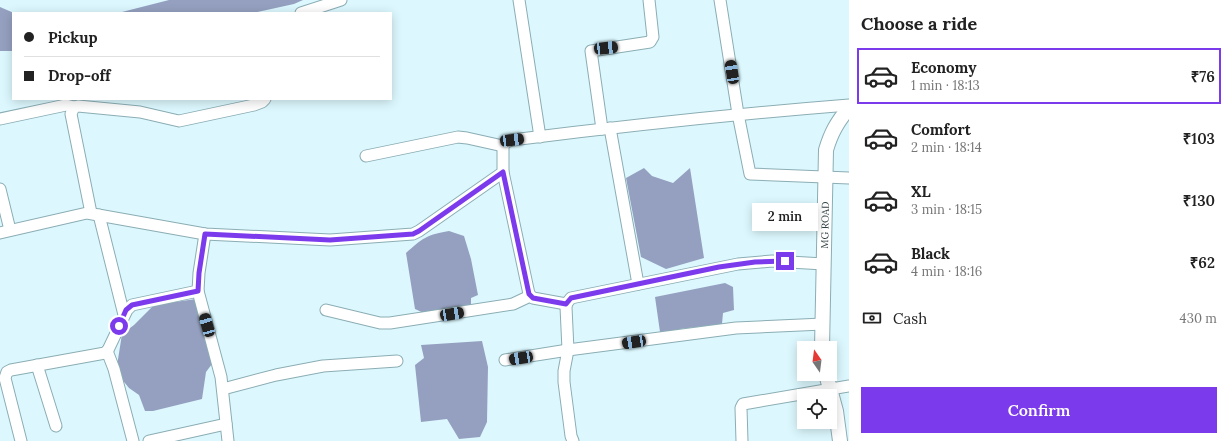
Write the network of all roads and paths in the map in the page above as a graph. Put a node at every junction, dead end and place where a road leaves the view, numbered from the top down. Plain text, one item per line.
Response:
1 (341, 0) edge
2 (519, 0) edge
3 (649, 0) edge
4 (720, 0) edge
5 (303, 12) edge
6 (264, 100) edge
7 (72, 104) edge
8 (849, 105) edge
9 (849, 108) edge
10 (738, 114) junction
11 (0, 119) edge
12 (606, 128) junction
13 (540, 137) junction
14 (503, 146) junction
15 (366, 156) dead end
16 (503, 172) junction
17 (826, 177) junction
18 (849, 178) edge
19 (0, 189) edge
20 (95, 214) junction
21 (5, 232) edge
22 (205, 234) junction
23 (824, 264) junction
24 (638, 284) junction
25 (198, 291) junction
26 (530, 296) junction
27 (566, 304) junction
28 (326, 310) dead end
29 (124, 315) junction
30 (823, 324) junction
31 (822, 341) edge
32 (568, 350) junction
33 (107, 352) junction
34 (505, 360) dead end
35 (397, 361) dead end
36 (37, 365) junction
37 (828, 381) edge
38 (849, 386) edge
39 (830, 388) junction
40 (223, 389) junction
41 (226, 424) junction
42 (56, 426) dead end
43 (570, 440) edge
44 (21, 441) edge
45 (133, 441) edge
46 (149, 441) edge
47 (228, 441) edge
48 (742, 441) edge
49 (840, 441) edge

1 - 5 street
2 - 13 street
3 - 12 street
4 - 10 street
6 - 7 street
7 - 11 street
7 - 20 street
8 - 10 street
9 - 17 street, MG ROAD
10 - 12 street
10 - 17 street
12 - 13 street
12 - 24 street
13 - 14 street
14 - 15 street
14 - 16 street
16 - 22 street
16 - 26 street
17 - 18 street
17 - 23 street, MG ROAD
19 - 21 street
20 - 21 street
20 - 22 street
20 - 29 street
22 - 25 street
23 - 24 street
23 - 30 street, MG ROAD
24 - 27 street
25 - 29 street
25 - 40 street
26 - 27 street
26 - 28 street
27 - 32 street
29 - 33 street
30 - 31 street, MG ROAD
30 - 32 street
32 - 34 street
32 - 43 street
33 - 36 street
33 - 45 street
35 - 40 street
36 - 42 street
36 - 44 street
37 - 39 street
38 - 39 street
39 - 48 street
39 - 49 street
40 - 41 street
41 - 46 street
41 - 47 street

